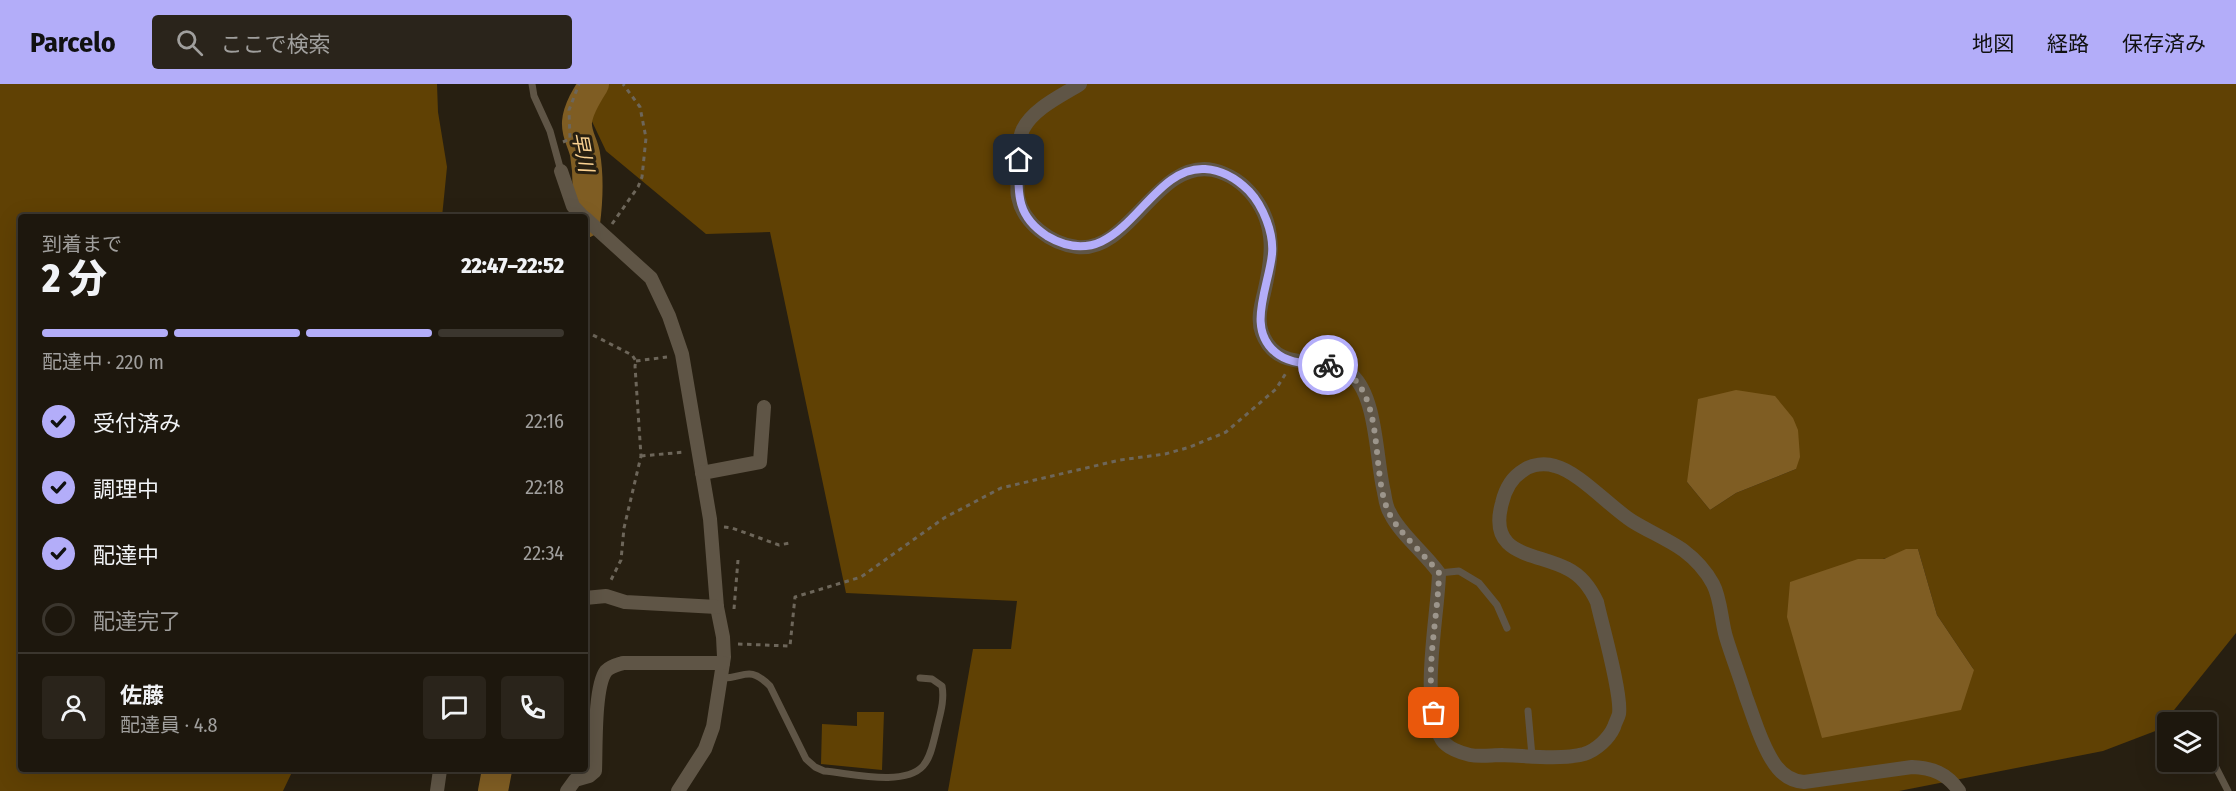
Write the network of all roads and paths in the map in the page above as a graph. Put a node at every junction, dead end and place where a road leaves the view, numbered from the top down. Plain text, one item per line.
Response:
1 (532, 84) edge
2 (579, 84) edge
3 (623, 84) edge
4 (1080, 84) edge
5 (554, 146) junction
6 (561, 171) joint
7 (582, 214) edge
8 (588, 221) edge
9 (603, 234) junction
10 (588, 333) edge
11 (682, 354) junction
12 (636, 361) junction
13 (1293, 361) junction
14 (764, 407) dead end
15 (699, 451) junction
16 (641, 456) junction
17 (702, 472) junction
18 (711, 526) junction
19 (790, 543) dead end
20 (738, 560) dead end
21 (1439, 573) junction
22 (606, 596) junction
23 (588, 598) edge
24 (717, 607) junction
25 (733, 612) dead end
26 (1508, 628) dead end
27 (736, 644) dead end
28 (723, 663) junction
29 (721, 678) junction
30 (920, 678) dead end
31 (1528, 711) dead end
32 (1532, 756) junction
33 (2217, 770) edge
34 (440, 772) edge
35 (437, 791) edge
36 (567, 791) edge
37 (678, 791) edge
38 (1959, 791) edge
39 (2228, 791) edge

1 - 5 lane
2 - 5 path
3 - 9 path
4 - 13 street
5 - 6 lane
6 - 7 street
8 - 9 street
9 - 11 street
10 - 12 path
11 - 12 path
11 - 15 street
12 - 16 path
13 - 21 street
13 - 27 path
14 - 17 street
15 - 16 path
15 - 17 street
16 - 22 path
17 - 18 street
18 - 19 path
18 - 24 street
20 - 25 path
21 - 26 lane
21 - 32 street
22 - 23 street
22 - 24 street
24 - 28 street
28 - 29 street
28 - 36 street
29 - 30 lane
29 - 37 street
31 - 32 lane
32 - 38 street
33 - 39 lane
34 - 35 street

